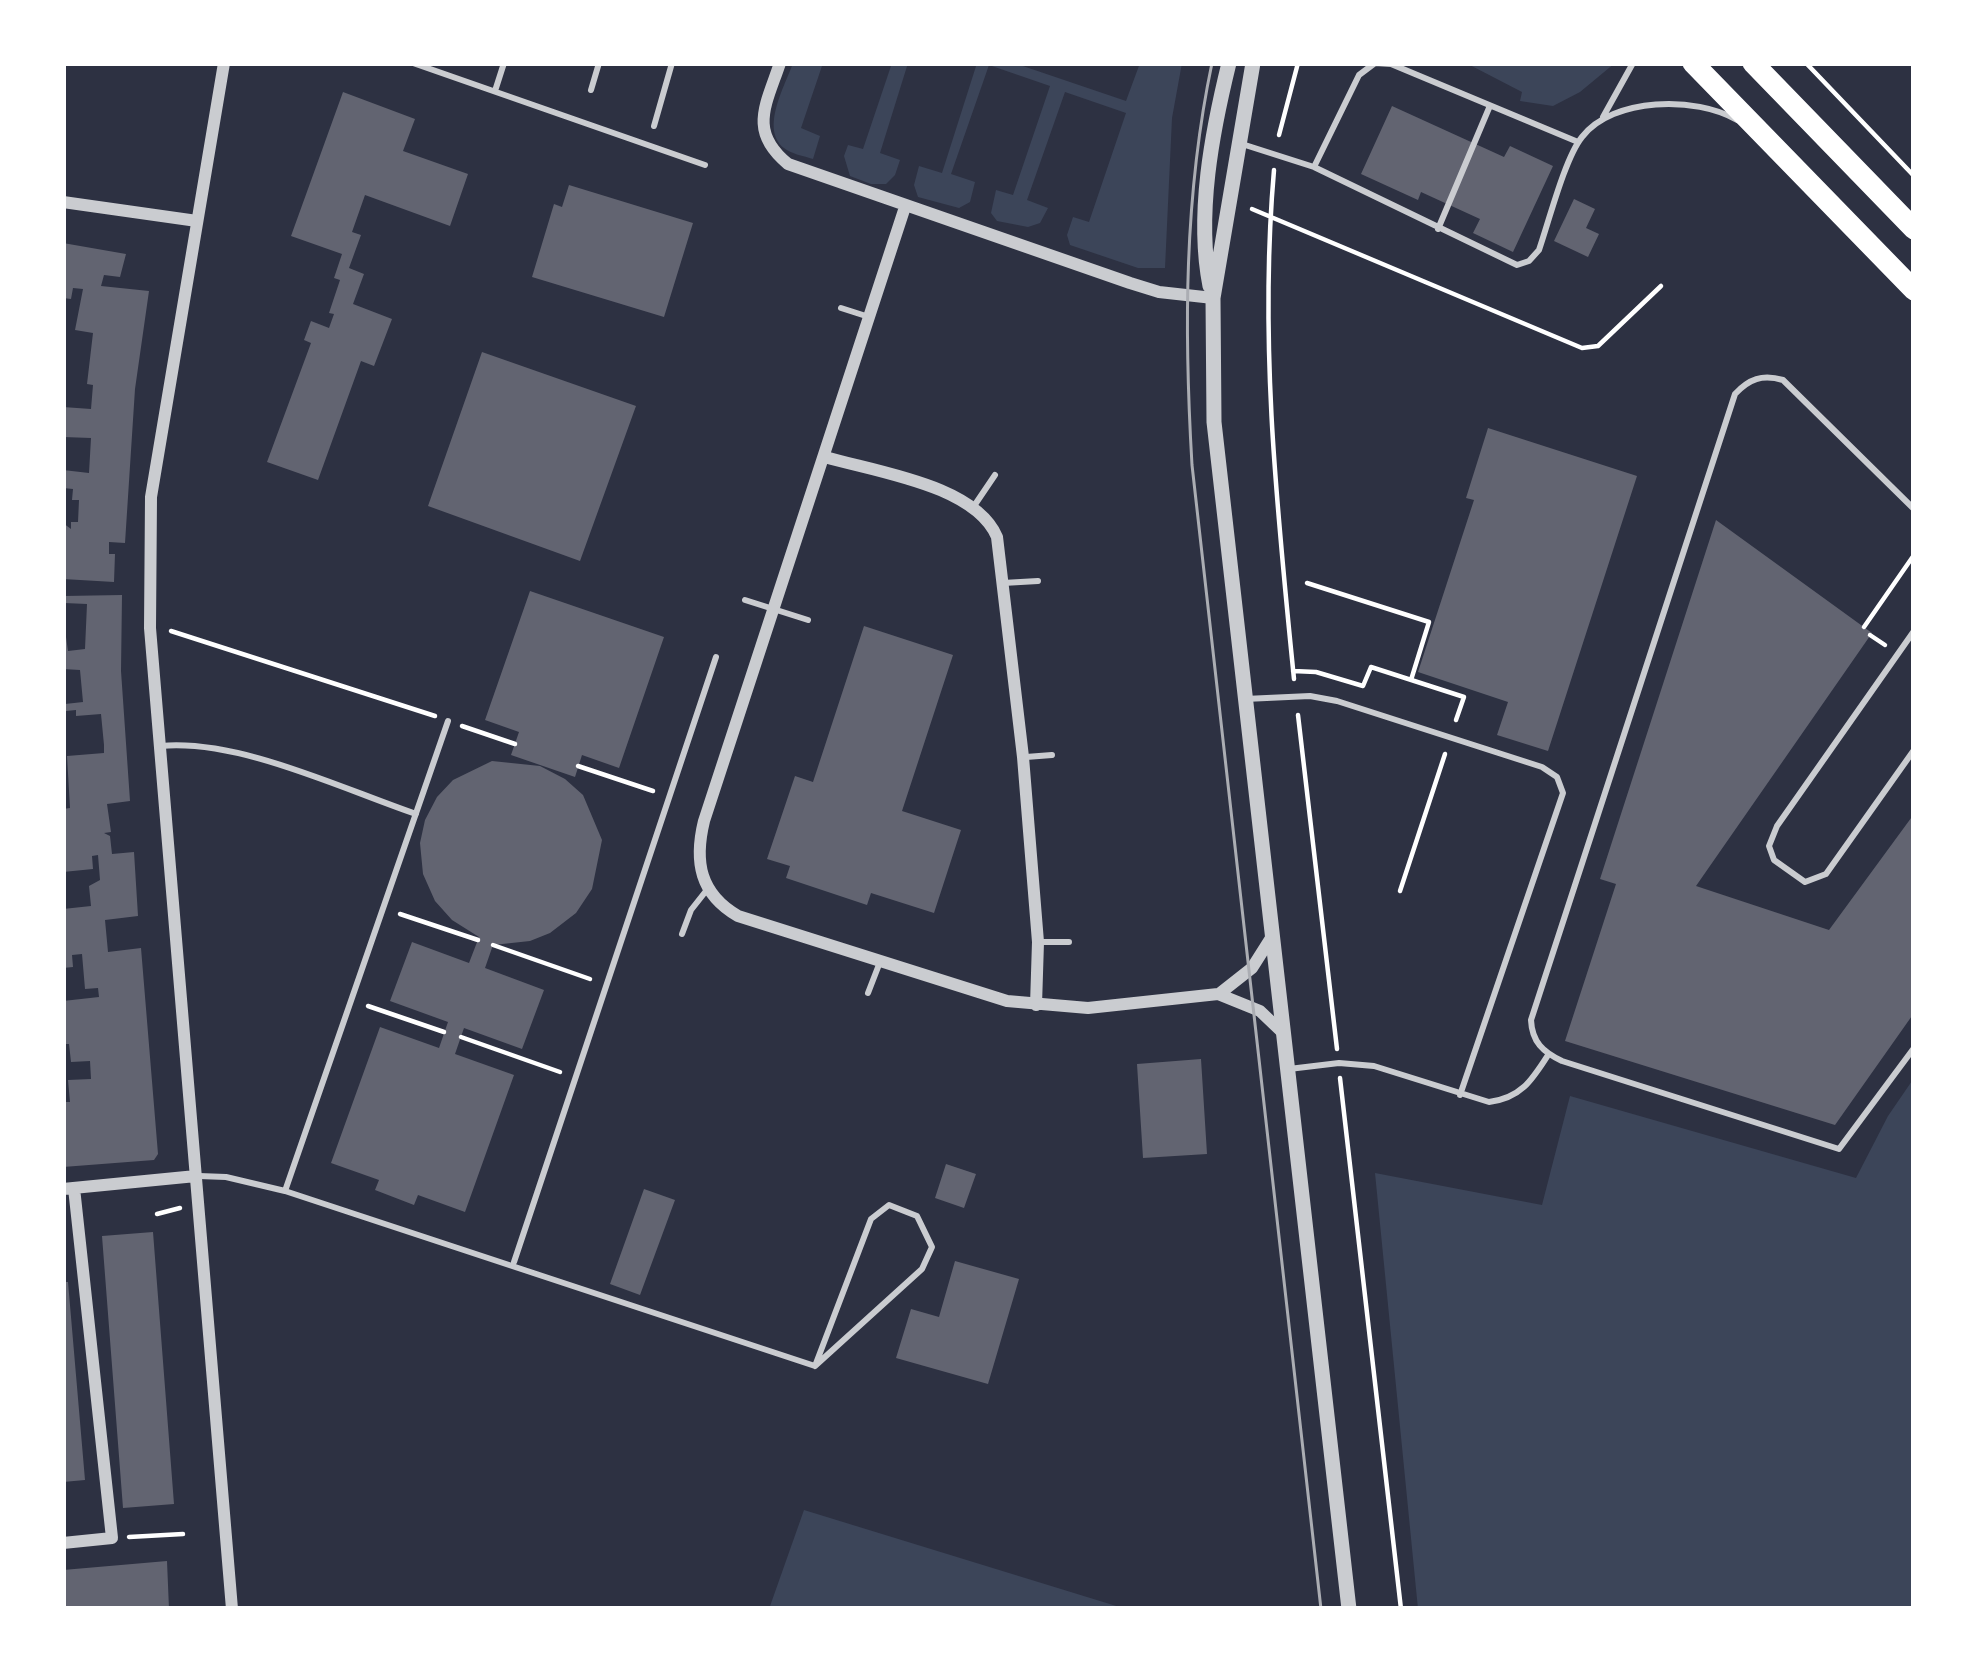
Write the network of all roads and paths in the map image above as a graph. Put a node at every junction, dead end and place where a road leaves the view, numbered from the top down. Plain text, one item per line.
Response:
1 (224, 63) edge
2 (413, 63) edge
3 (504, 63) edge
4 (599, 63) edge
5 (672, 63) edge
6 (780, 63) edge
7 (1229, 63) edge
8 (1253, 63) edge
9 (1298, 63) edge
10 (1633, 63) edge
11 (1693, 63) edge
12 (1754, 63) edge
13 (1806, 63) edge
14 (591, 90) dead end
15 (494, 92) junction
16 (1489, 108) junction
17 (1602, 120) junction
18 (653, 126) dead end
19 (1756, 132) junction
20 (1578, 142) junction
21 (1238, 143) junction
22 (1275, 153) junction
23 (705, 164) dead end
24 (1314, 166) junction
25 (1914, 176) edge
26 (1231, 198) junction
27 (63, 202) edge
28 (905, 207) junction
29 (1269, 218) junction
30 (197, 221) junction
31 (1914, 229) edge
32 (1438, 230) junction
33 (1661, 286) dead end
34 (1914, 290) edge
35 (1213, 298) junction
36 (841, 308) dead end
37 (870, 317) junction
38 (825, 457) junction
39 (995, 475) dead end
40 (974, 506) junction
41 (1914, 509) edge
42 (1914, 555) edge
43 (1038, 581) dead end
44 (1004, 583) junction
45 (1307, 583) dead end
46 (745, 600) dead end
47 (773, 609) junction
48 (808, 620) dead end
49 (1864, 627) dead end
50 (150, 628) junction
51 (1914, 631) edge
52 (716, 657) dead end
53 (1411, 680) dead end
54 (1296, 696) junction
55 (1245, 699) junction
56 (448, 721) junction
57 (515, 743) dead end
58 (160, 746) junction
59 (1914, 750) edge
60 (1052, 755) dead end
61 (1023, 757) junction
62 (578, 766) dead end
63 (669, 796) junction
64 (416, 814) junction
65 (707, 890) junction
66 (383, 908) junction
67 (682, 934) dead end
68 (1271, 938) junction
69 (478, 940) dead end
70 (1038, 942) junction
71 (1069, 942) dead end
72 (494, 945) dead end
73 (880, 962) junction
74 (607, 985) junction
75 (868, 993) dead end
76 (1218, 994) junction
77 (351, 1000) junction
78 (1036, 1006) junction
79 (444, 1032) dead end
80 (1282, 1032) junction
81 (461, 1037) dead end
82 (1914, 1048) edge
83 (1549, 1054) junction
84 (1339, 1063) junction
85 (1286, 1069) junction
86 (576, 1078) junction
87 (1460, 1095) junction
88 (196, 1176) junction
89 (69, 1189) edge
90 (285, 1191) junction
91 (514, 1264) junction
92 (815, 1366) junction
93 (183, 1534) dead end
94 (112, 1538) junction
95 (63, 1543) edge
96 (232, 1609) edge
97 (1349, 1609) edge
98 (1401, 1609) edge

1 - 30 street
2 - 15 lane
3 - 15 lane
4 - 14 lane
5 - 18 lane
6 - 28 street
7 - 35 street
8 - 21 street
9 - 22 path
10 - 17 lane
11 - 19 main road
12 - 31 main road
13 - 25 path
15 - 23 lane
16 - 20 lane
16 - 24 lane
16 - 32 lane
17 - 19 lane
17 - 20 lane
19 - 34 main road
20 - 32 lane
21 - 22 lane
21 - 26 street
22 - 24 lane
22 - 29 path
24 - 32 lane
26 - 29 path
26 - 35 street
27 - 30 street
28 - 35 street
28 - 37 street
29 - 33 path
29 - 54 path
30 - 50 street
35 - 55 street
36 - 37 lane
37 - 38 street
38 - 40 street
38 - 47 street
39 - 40 lane
40 - 44 street
41 - 83 lane
42 - 49 path
43 - 44 lane
44 - 61 street
45 - 53 path
46 - 47 lane
47 - 48 lane
47 - 65 street
50 - 56 path
50 - 58 street
51 - 59 lane
52 - 63 lane
54 - 55 lane
54 - 84 path
54 - 87 lane
55 - 68 street
56 - 57 path
56 - 64 lane
58 - 64 lane
58 - 88 street
60 - 61 lane
61 - 70 street
62 - 63 path
63 - 74 lane
64 - 66 lane
65 - 67 lane
65 - 73 street
66 - 69 path
66 - 77 lane
68 - 76 street
68 - 80 street
70 - 71 lane
70 - 78 street
72 - 74 path
73 - 75 lane
73 - 78 street
74 - 86 lane
76 - 78 street
76 - 80 street
77 - 79 path
77 - 90 lane
80 - 85 street
81 - 86 path
82 - 83 lane
83 - 87 lane
84 - 85 lane
84 - 87 lane
84 - 98 path
85 - 97 street
86 - 91 lane
88 - 89 street
88 - 90 lane
88 - 96 street
89 - 94 street
90 - 91 lane
91 - 92 lane
92 - 92 lane
93 - 94 path
94 - 95 street

